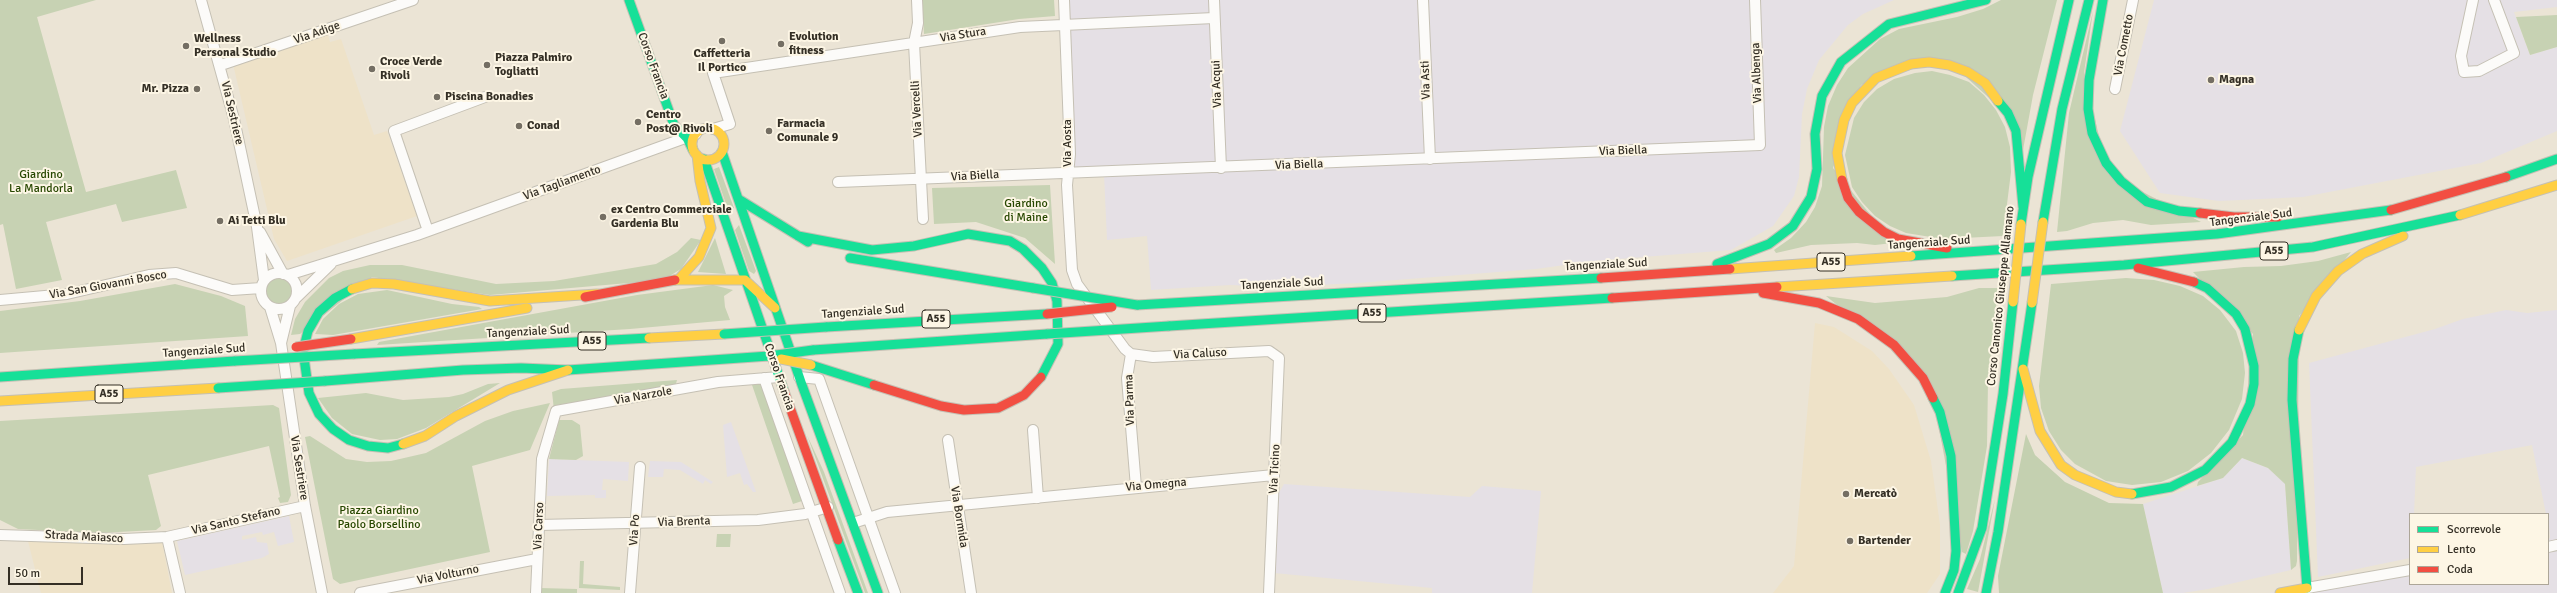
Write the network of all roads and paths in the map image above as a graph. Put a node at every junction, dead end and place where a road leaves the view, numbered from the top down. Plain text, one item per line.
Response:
1 (202, 0) edge
2 (413, 0) edge
3 (630, 0) edge
4 (917, 0) edge
5 (1064, 0) edge
6 (1214, 0) edge
7 (1423, 0) edge
8 (1755, 0) edge
9 (1986, 0) edge
10 (2069, 0) edge
11 (2089, 0) edge
12 (2103, 0) edge
13 (2133, 0) edge
14 (2473, 0) edge
15 (2494, 0) edge
16 (1214, 18) junction
17 (1065, 24) junction
18 (914, 43) junction
19 (221, 65) junction
20 (2115, 89) dead end
21 (485, 97) dead end
22 (713, 129) junction
23 (691, 136) junction
24 (1760, 145) joint
25 (722, 152) junction
26 (698, 154) junction
27 (1430, 160) junction
28 (2557, 160) edge
29 (1221, 168) junction
30 (1068, 172) junction
31 (920, 179) junction
32 (838, 182) dead end
33 (2557, 185) edge
34 (740, 200) junction
35 (2023, 207) junction
36 (923, 219) dead end
37 (2339, 219) junction
38 (2422, 226) junction
39 (257, 227) junction
40 (428, 231) junction
41 (798, 236) junction
42 (827, 252) dead end
43 (1964, 252) junction
44 (840, 256) dead end
45 (331, 264) junction
46 (2124, 265) junction
47 (1699, 271) junction
48 (285, 274) junction
49 (679, 279) junction
50 (745, 280) junction
51 (263, 284) junction
52 (1745, 289) junction
53 (598, 294) junction
54 (0, 300) edge
55 (293, 302) junction
56 (1137, 304) junction
57 (270, 307) junction
58 (776, 308) junction
59 (281, 343) junction
60 (1269, 351) joint
61 (1131, 354) junction
62 (769, 356) junction
63 (235, 361) junction
64 (2023, 368) junction
65 (568, 370) junction
66 (0, 377) edge
67 (779, 377) junction
68 (799, 377) junction
69 (764, 378) junction
70 (0, 401) edge
71 (1034, 430) dead end
72 (948, 440) dead end
73 (843, 446) junction
74 (826, 451) junction
75 (542, 459) joint
76 (640, 468) dead end
77 (1274, 475) junction
78 (1136, 487) junction
79 (1038, 498) junction
80 (304, 506) junction
81 (957, 506) junction
82 (828, 507) junction
83 (811, 513) junction
84 (868, 518) junction
85 (853, 523) junction
86 (635, 524) junction
87 (539, 525) junction
88 (0, 535) edge
89 (167, 537) junction
90 (537, 559) junction
91 (2409, 570) edge
92 (2307, 588) junction
93 (180, 593) edge
94 (322, 593) edge
95 (360, 593) edge
96 (536, 593) edge
97 (630, 593) edge
98 (840, 593) edge
99 (858, 593) edge
100 (878, 593) edge
101 (895, 593) edge
102 (971, 593) edge
103 (1269, 593) edge
104 (1945, 593) edge
105 (1958, 593) edge
106 (1986, 593) edge
107 (2280, 593) edge

1 - 19 street, Via Sestriere
2 - 19 street, Via Adige
3 - 23 main road, Corso Francia
4 - 18 street, Via Vercelli
5 - 17 street, Via Aosta
6 - 16 street, Via Acqui
7 - 27 street, Via Asti
8 - 24 street, Via Albenga
9 - 47 main road
10 - 35 main road, Corso Canonico Giuseppe Allamano
11 - 64 main road, bridge
12 - 37 main road
13 - 20 street, Via Cometto
14 - 15 street
16 - 17 street, Via Stura
16 - 29 street, Via Acqui
17 - 18 street, Via Stura
17 - 30 street, Via Aosta
18 - 22 street, Via Stura
18 - 31 street, Via Vercelli
19 - 39 street, Via Sestriere
21 - 40 street
22 - 23 main road
22 - 25 main road
23 - 26 main road, Corso Francia
23 - 40 street, Via Tagliamento
24 - 27 street, Via Biella
25 - 26 main road
25 - 34 main road, Corso Francia
26 - 49 main road
26 - 50 main road, Corso Francia
27 - 29 street, Via Biella
28 - 37 main road, Tangenziale Sud / A55
29 - 30 street, Via Biella
30 - 31 street, Via Biella
30 - 61 street, Via Aosta
31 - 32 street, Via Biella
31 - 36 street, Via Vercelli
33 - 38 main road, A55
34 - 41 main road
34 - 58 main road, Corso Francia
35 - 43 main road
35 - 105 main road, Corso Canonico Giuseppe Allamano, bridge
37 - 43 main road, Tangenziale Sud / A55
38 - 46 main road, A55
38 - 92 main road
39 - 48 street, Via Sestriere
39 - 51 street, Via Sestriere
40 - 45 street, Via Tagliamento
41 - 42 main road
41 - 62 main road, bridge
43 - 47 main road, Tangenziale Sud / A55
44 - 56 main road, bridge
45 - 48 street, Via Tagliamento
45 - 55 street, Via Tagliamento
46 - 52 main road, A55
46 - 64 main road
47 - 56 main road, Tangenziale Sud / A55
48 - 51 street
48 - 55 street
49 - 50 main road
49 - 53 main road
50 - 58 main road
50 - 67 main road, Corso Francia
51 - 54 street, Via San Giovanni Bosco
51 - 57 street
52 - 62 main road, A55, bridge
52 - 104 main road
53 - 63 main road, bridge
53 - 65 main road
55 - 57 street
55 - 59 street, Via Sestriere
56 - 63 main road, Tangenziale Sud / A55, bridge
57 - 59 street, Via Sestriere
58 - 68 main road, Corso Francia
59 - 80 street, Via Sestriere
60 - 61 street, Via Caluso
60 - 77 street, Via Ticino
61 - 78 street, Via Parma
62 - 65 main road, A55
63 - 66 main road, Tangenziale Sud / A55
64 - 106 main road
65 - 70 main road, A55, bridge
67 - 69 street, Via Narzole
67 - 82 main road, Corso Francia
68 - 73 street, Corso Francia
68 - 74 main road, Corso Francia
69 - 75 street, Via Narzole
69 - 83 street, Corso Francia
71 - 79 street
72 - 81 street, Via Bormida
73 - 74 street
73 - 84 street, Corso Francia
74 - 85 main road, Corso Francia
75 - 87 street, Via Carso
76 - 86 street, Via Po
77 - 78 street, Via Omegna
77 - 103 street, Via Ticino
78 - 79 street, Via Omegna
79 - 81 street, Via Omegna
80 - 89 street, Via Santo Stefano
80 - 94 street, Via Sestriere
81 - 84 street, Via Omegna
81 - 102 street, Via Bormida
82 - 83 street, Via Brenta
82 - 99 main road, Corso Francia
83 - 86 street, Via Brenta
83 - 98 street, Corso Francia
84 - 85 street, Via Omegna
84 - 101 street, Corso Francia
85 - 100 main road, Corso Francia
86 - 87 street, Via Brenta
86 - 97 street, Via Po
87 - 90 street, Via Carso
88 - 89 street, Strada Maiasco
89 - 93 street
90 - 95 street, Via Volturno
90 - 96 street, Via Carso
91 - 92 street
92 - 107 main road

